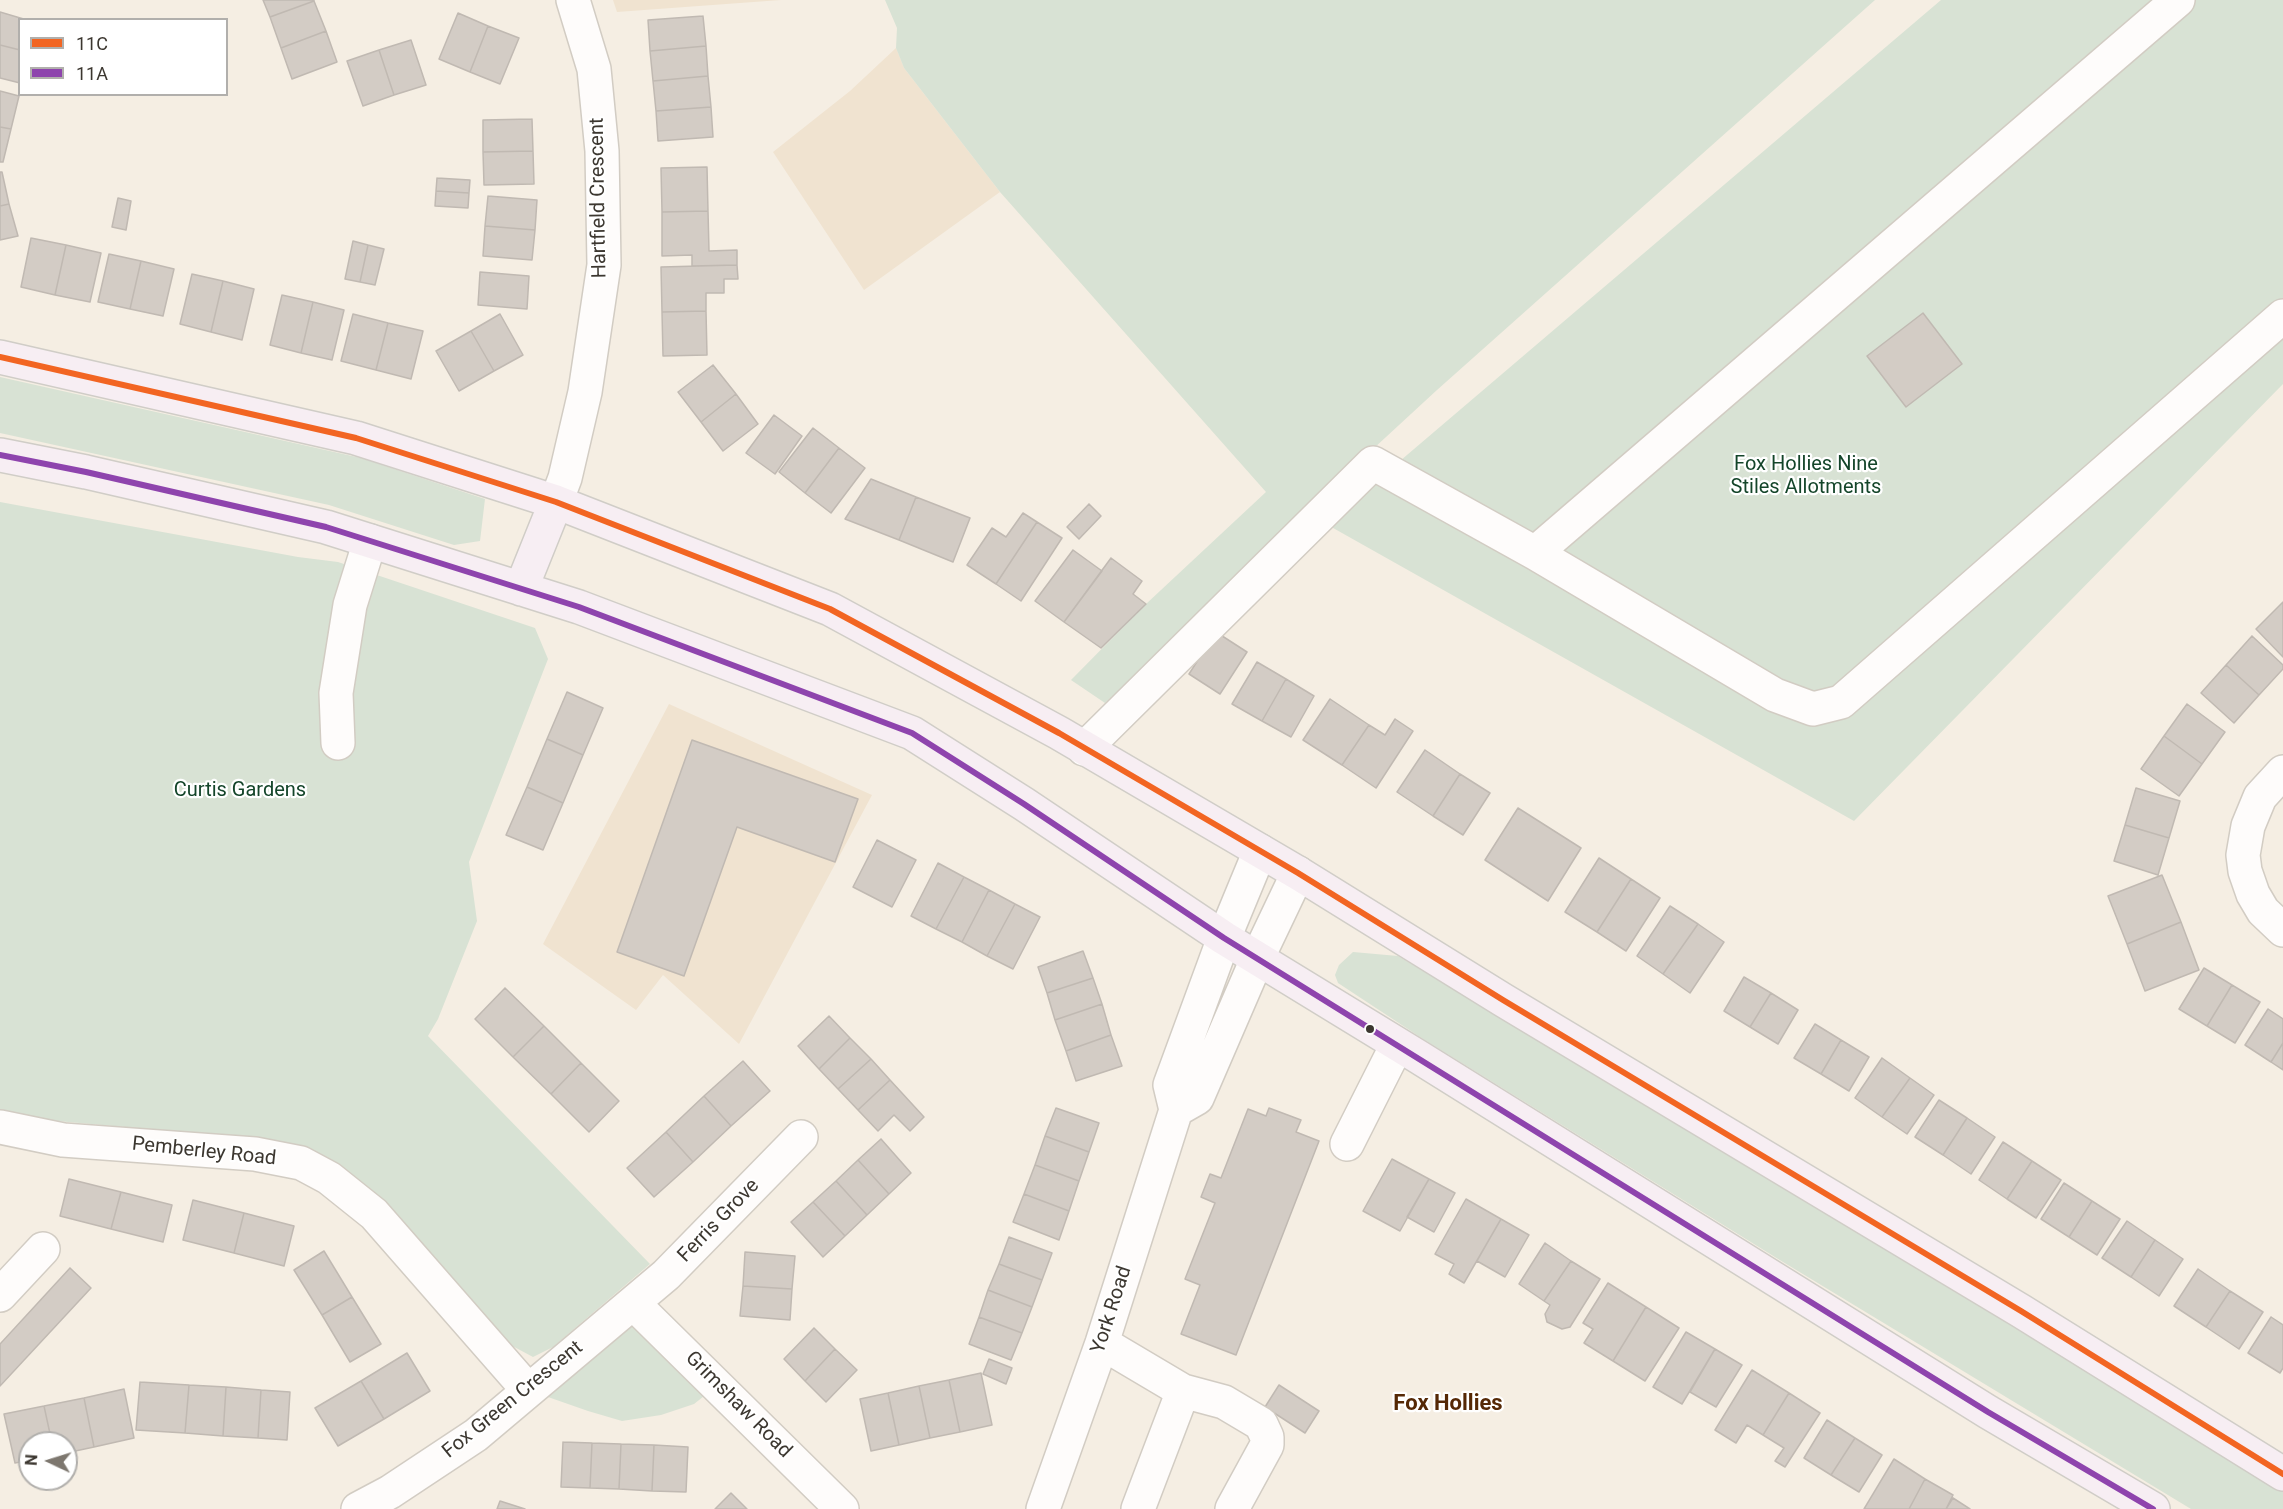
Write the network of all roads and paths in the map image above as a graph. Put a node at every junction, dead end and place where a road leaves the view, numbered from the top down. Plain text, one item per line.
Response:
1 (573, 0) edge
2 (2178, 0) edge
3 (2283, 316) edge
4 (0, 357) edge
5 (0, 455) edge
6 (556, 502) junction
7 (370, 541) junction
8 (1535, 553) junction
9 (521, 589) junction
10 (338, 743) dead end
11 (1084, 749) junction
12 (2283, 772) edge
13 (1260, 851) junction
14 (1298, 873) junction
15 (2283, 930) edge
16 (1224, 938) junction
17 (1257, 957) junction
18 (1397, 1045) junction
19 (1176, 1110) junction
20 (0, 1127) edge
21 (801, 1137) dead end
22 (1347, 1144) dead end
23 (43, 1249) dead end
24 (0, 1295) edge
25 (633, 1303) junction
26 (1102, 1343) junction
27 (528, 1390) junction
28 (1183, 1391) junction
29 (2283, 1474) edge
30 (394, 1501) edge
31 (358, 1509) edge
32 (842, 1509) edge
33 (1043, 1509) edge
34 (1138, 1509) edge
35 (1232, 1509) edge
36 (2153, 1509) edge

1 - 6 street, Hartfield Crescent
2 - 8 street
3 - 8 street
4 - 6 main road
5 - 7 main road
6 - 9 main road
6 - 11 main road
7 - 9 main road
7 - 10 street
8 - 11 street
9 - 16 main road
11 - 13 main road
12 - 15 street
13 - 14 main road
13 - 16 street, York Road
14 - 17 street
14 - 29 main road
16 - 17 main road
16 - 19 street, York Road
17 - 18 main road
17 - 19 street
18 - 22 street
18 - 36 main road
19 - 26 street, York Road
20 - 27 street, Pemberley Road
21 - 25 street, Ferris Grove
23 - 24 street
25 - 27 street, Fox Green Crescent
25 - 32 street, Grimshaw Road
26 - 28 street
26 - 33 street, York Road
27 - 30 street, Fox Green Crescent
28 - 34 street
28 - 35 street
30 - 31 street, Fox Green Crescent

